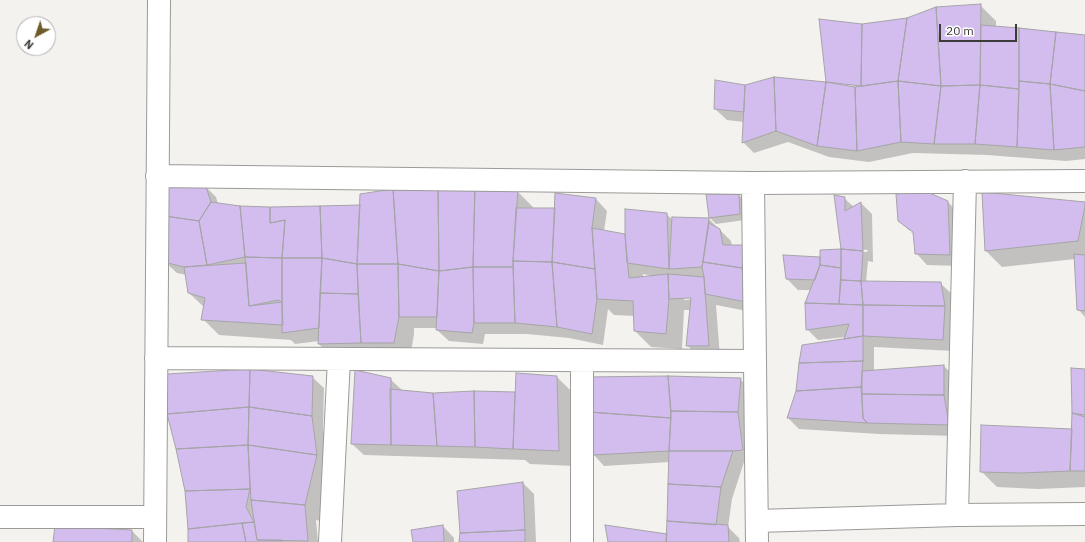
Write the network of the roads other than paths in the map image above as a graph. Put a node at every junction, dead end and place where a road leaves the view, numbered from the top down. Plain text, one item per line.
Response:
1 (159, 0) edge
2 (157, 176) junction
3 (965, 181) junction
4 (1085, 181) edge
5 (753, 183) junction
6 (156, 358) junction
7 (339, 359) junction
8 (582, 360) junction
9 (755, 361) junction
10 (1085, 514) edge
11 (957, 515) junction
12 (0, 517) edge
13 (155, 517) junction
14 (757, 531) edge
15 (155, 542) edge
16 (330, 542) edge
17 (582, 542) edge

1 - 2 street
2 - 5 street
2 - 6 street
3 - 4 street
3 - 5 street
3 - 11 street
5 - 9 street
6 - 7 street
6 - 13 street
7 - 8 street
7 - 16 street
8 - 9 street
8 - 17 street
9 - 14 street
10 - 11 street
11 - 14 street
12 - 13 street
13 - 15 street

